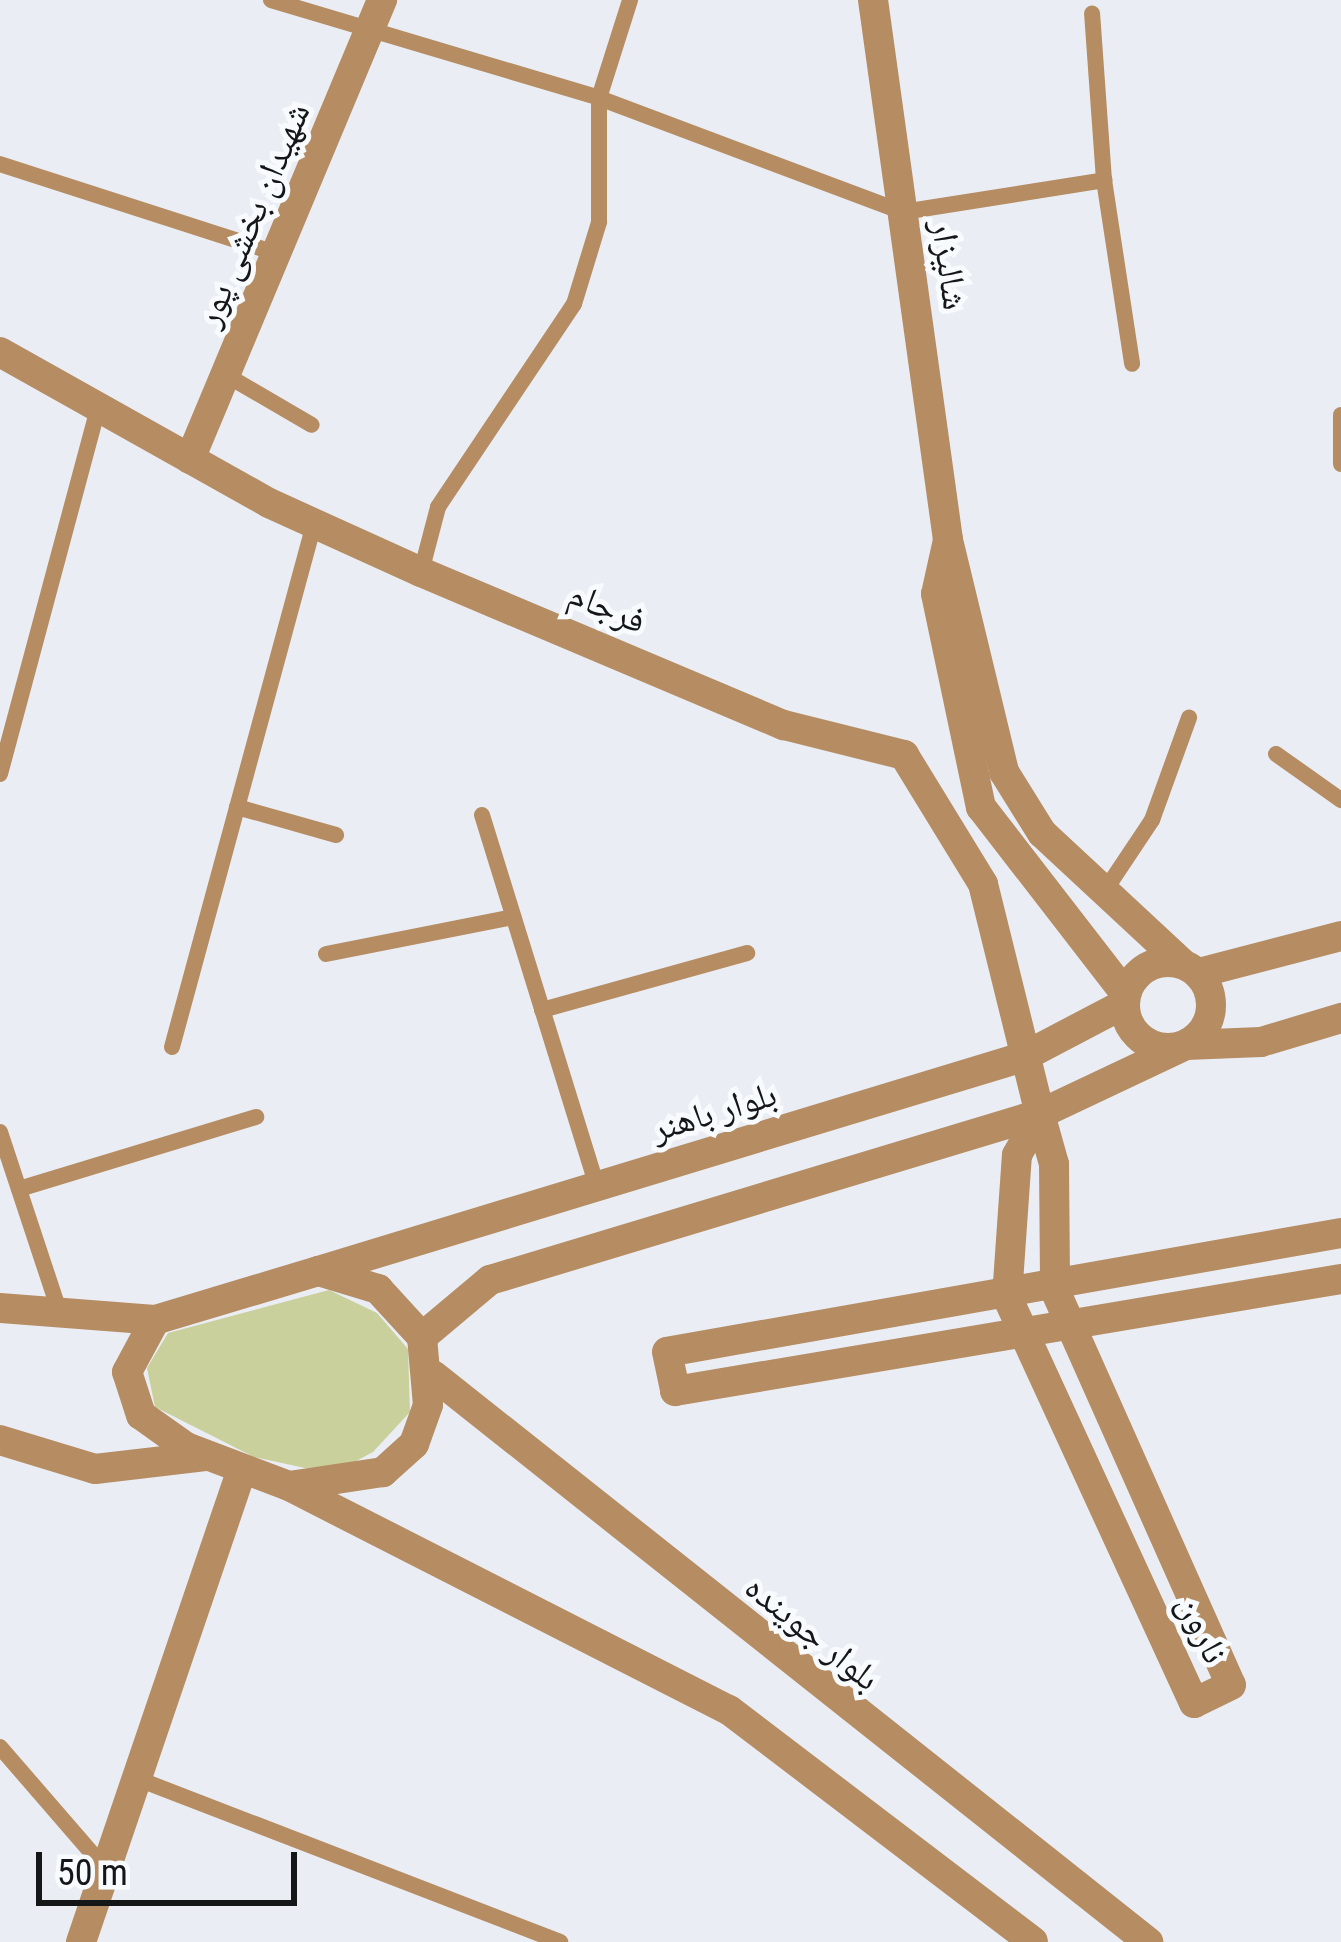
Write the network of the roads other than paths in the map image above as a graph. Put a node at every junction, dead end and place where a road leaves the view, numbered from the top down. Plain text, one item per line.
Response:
1 (271, 0) edge
2 (382, 0) edge
3 (630, 0) edge
4 (873, 0) edge
5 (1092, 13) dead end
6 (371, 32) junction
7 (599, 98) junction
8 (0, 164) edge
9 (1104, 180) junction
10 (903, 212) junction
11 (280, 254) junction
12 (0, 352) edge
13 (1132, 364) dead end
14 (226, 375) junction
15 (98, 406) junction
16 (1341, 416) edge
17 (312, 425) dead end
18 (190, 459) junction
19 (1341, 464) edge
20 (314, 524) junction
21 (948, 540) junction
22 (421, 572) junction
23 (1189, 718) dead end
24 (997, 739) junction
25 (960, 745) junction
26 (1276, 754) dead end
27 (904, 755) junction
28 (0, 774) edge
29 (1341, 800) edge
30 (237, 807) junction
31 (482, 815) dead end
32 (336, 835) dead end
33 (1104, 892) junction
34 (513, 917) junction
35 (1341, 936) edge
36 (747, 953) dead end
37 (326, 954) dead end
38 (1191, 968) junction
39 (1125, 999) junction
40 (542, 1010) junction
41 (1341, 1018) edge
42 (1186, 1046) junction
43 (172, 1047) dead end
44 (1022, 1058) junction
45 (1040, 1114) junction
46 (256, 1117) dead end
47 (0, 1132) edge
48 (19, 1189) junction
49 (598, 1189) junction
50 (1341, 1233) edge
51 (318, 1271) junction
52 (1341, 1279) edge
53 (1054, 1290) junction
54 (1007, 1297) junction
55 (0, 1308) edge
56 (60, 1313) junction
57 (155, 1320) junction
58 (1071, 1326) junction
59 (1025, 1336) junction
60 (422, 1337) junction
61 (433, 1376) junction
62 (0, 1440) edge
63 (207, 1456) junction
64 (241, 1472) junction
65 (290, 1486) junction
66 (0, 1747) edge
67 (133, 1777) junction
68 (104, 1867) junction
69 (81, 1942) edge
70 (560, 1942) edge
71 (1033, 1942) edge
72 (1148, 1942) edge

1 - 6 lane
2 - 6 street, شهیدان بخشی پور
3 - 7 lane
4 - 10 street, شالیزار
5 - 9 lane
6 - 7 lane
6 - 11 street, شهیدان بخشی پور
7 - 10 lane
7 - 22 lane
8 - 11 lane
9 - 10 lane
9 - 13 lane
10 - 21 street, شالیزار
11 - 14 street, شهیدان بخشی پور
12 - 15 street, فرجام
14 - 17 lane
14 - 18 street, شهیدان بخشی پور
15 - 18 street, فرجام
15 - 28 lane
16 - 19 lane
18 - 20 street, فرجام
20 - 22 street, فرجام
20 - 30 lane
21 - 24 street, شالیزار
21 - 25 street, شالیزار
22 - 27 street, فرجام
23 - 33 lane
24 - 25 street
24 - 33 street, شالیزار
25 - 27 street
25 - 39 street, شالیزار
26 - 29 lane
27 - 44 street
30 - 32 lane
30 - 43 lane
31 - 34 lane
33 - 38 street, شالیزار
34 - 37 lane
34 - 40 lane
35 - 38 street
36 - 40 lane
38 - 39 street
38 - 42 street
39 - 42 street
39 - 44 street, بلوار باهنر
40 - 49 lane
41 - 42 street
42 - 45 street
44 - 45 street
44 - 49 street, بلوار باهنر
45 - 53 street, نارون
45 - 54 street, نارون
45 - 60 street
46 - 48 lane
47 - 48 lane
48 - 56 lane
49 - 51 street, بلوار باهنر
50 - 53 street
51 - 57 street
51 - 60 street
52 - 58 street
53 - 54 street
53 - 58 street, نارون
54 - 59 street, نارون
54 - 59 street
55 - 56 street
56 - 57 street
57 - 63 street
58 - 59 street
58 - 59 street, نارون
60 - 61 street
61 - 65 street
61 - 72 street, بلوار جوینده
62 - 63 street
63 - 64 street
64 - 65 street
64 - 67 street
65 - 71 street
66 - 68 lane
67 - 68 street
67 - 70 lane
68 - 69 street

